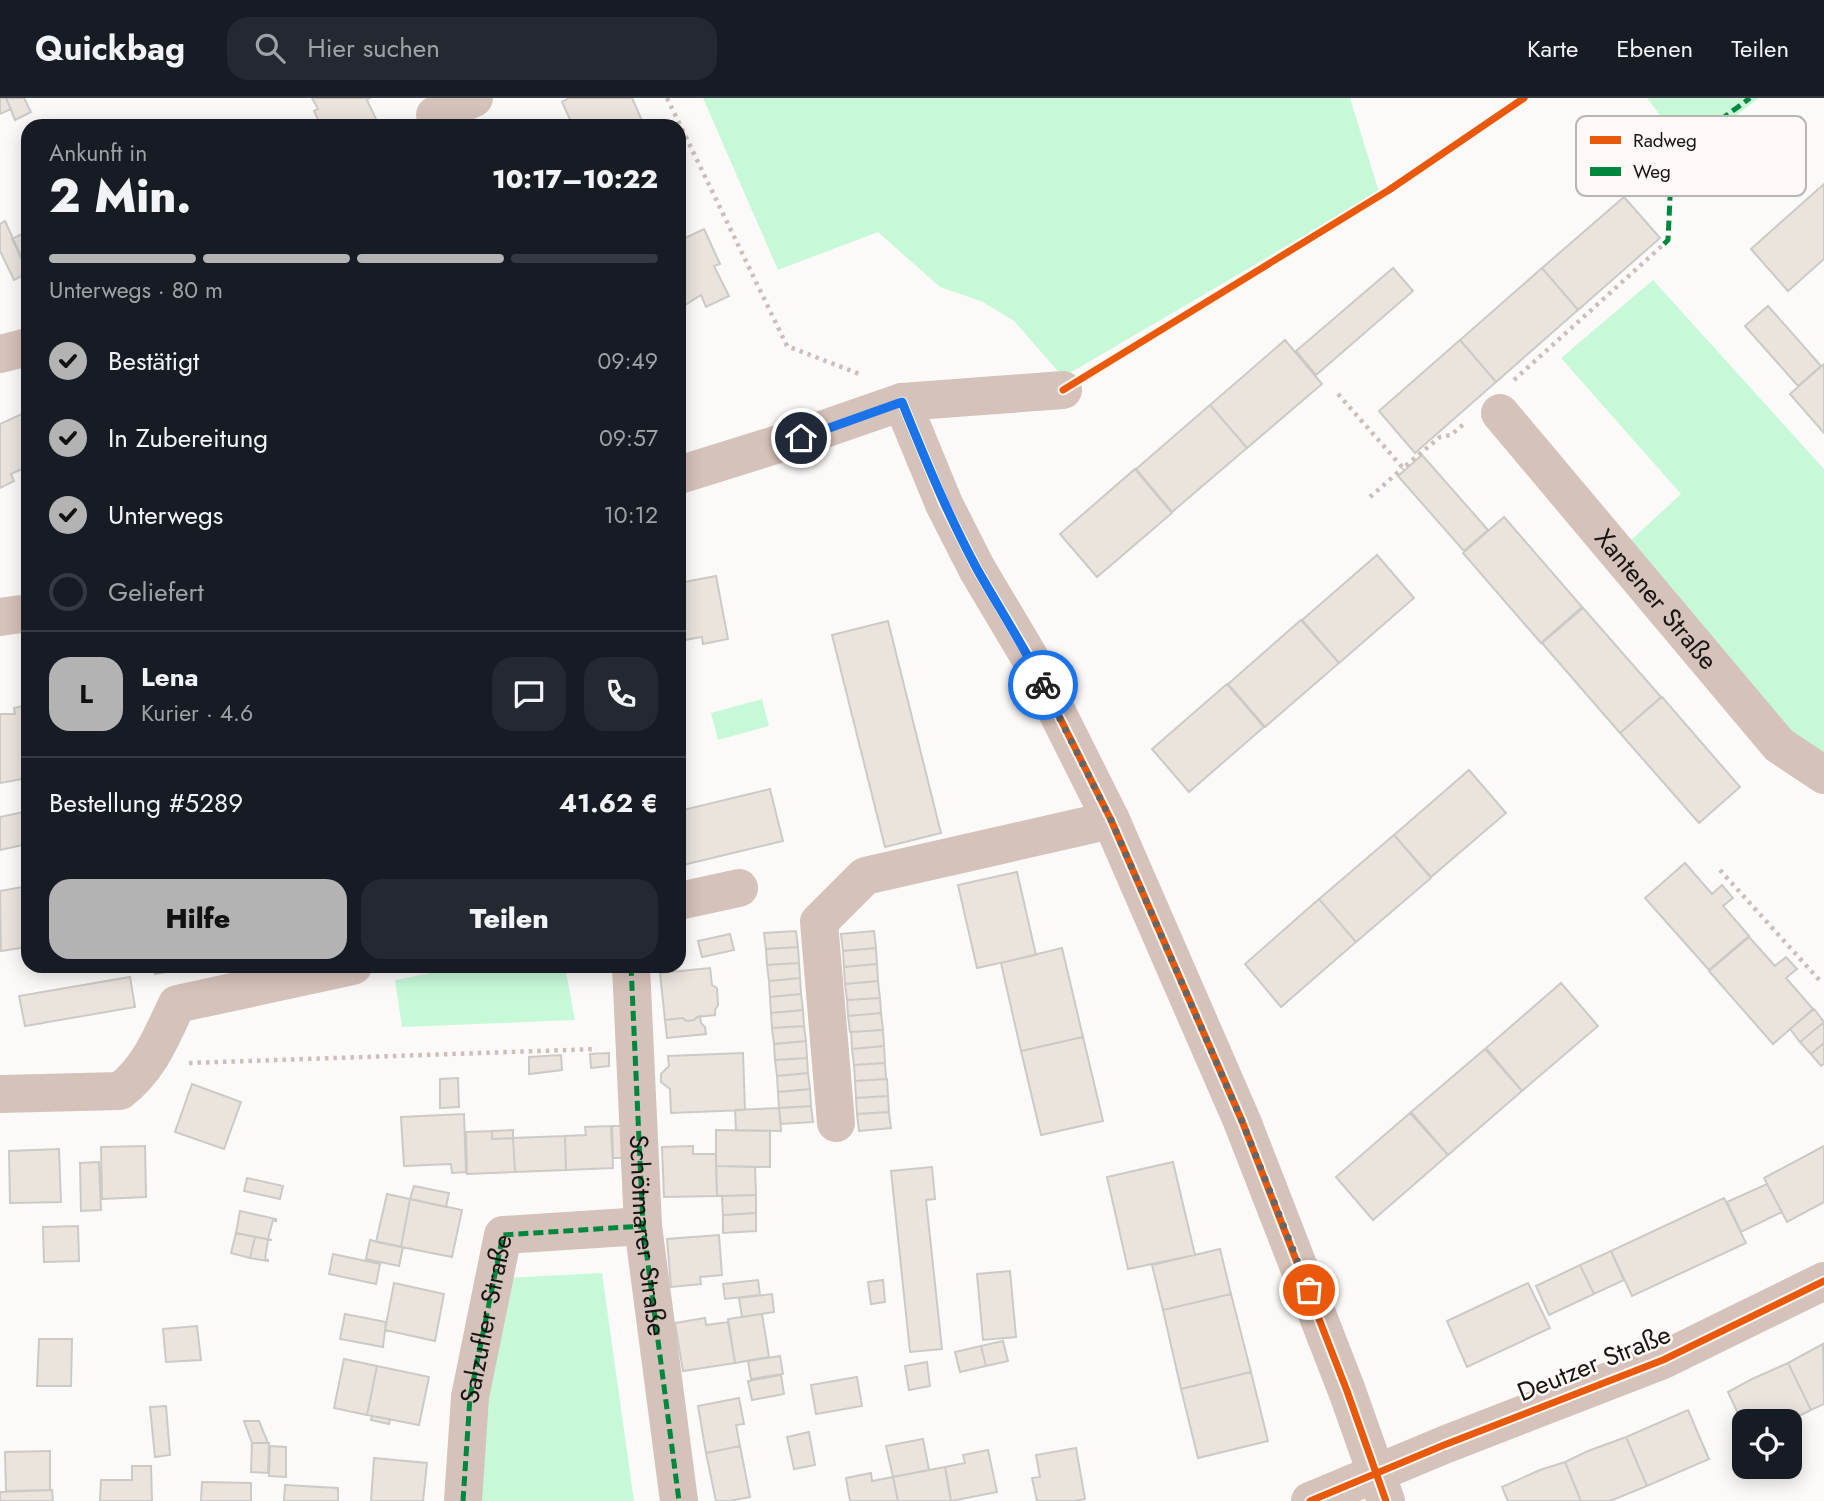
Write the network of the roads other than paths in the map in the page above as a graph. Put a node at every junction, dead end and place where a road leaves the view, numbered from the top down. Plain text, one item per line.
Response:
1 (474, 98) edge
2 (434, 113) edge
3 (21, 349) edge
4 (0, 354) edge
5 (1063, 390) dead end
6 (902, 402) junction
7 (1495, 407) road end
8 (686, 473) edge
9 (21, 614) edge
10 (0, 617) edge
11 (1824, 775) edge
12 (1111, 820) junction
13 (738, 888) dead end
14 (686, 899) edge
15 (321, 973) edge
16 (631, 973) edge
17 (0, 1094) edge
18 (836, 1123) dead end
19 (642, 1226) junction
20 (1824, 1281) edge
21 (1381, 1487) edge
22 (463, 1501) edge
23 (679, 1501) edge
24 (1310, 1501) edge

1 - 2 street
3 - 4 street
5 - 6 street
6 - 8 street
6 - 12 street
7 - 11 street, Xantener Straße
9 - 10 street
12 - 18 street
12 - 21 street
13 - 14 street
15 - 17 street
16 - 19 street, Schötmarer Straße
19 - 22 street, Salzufler Straße
19 - 23 street, Schötmarer Straße
20 - 21 street, Deutzer Straße
21 - 24 street, Deutzer Straße

